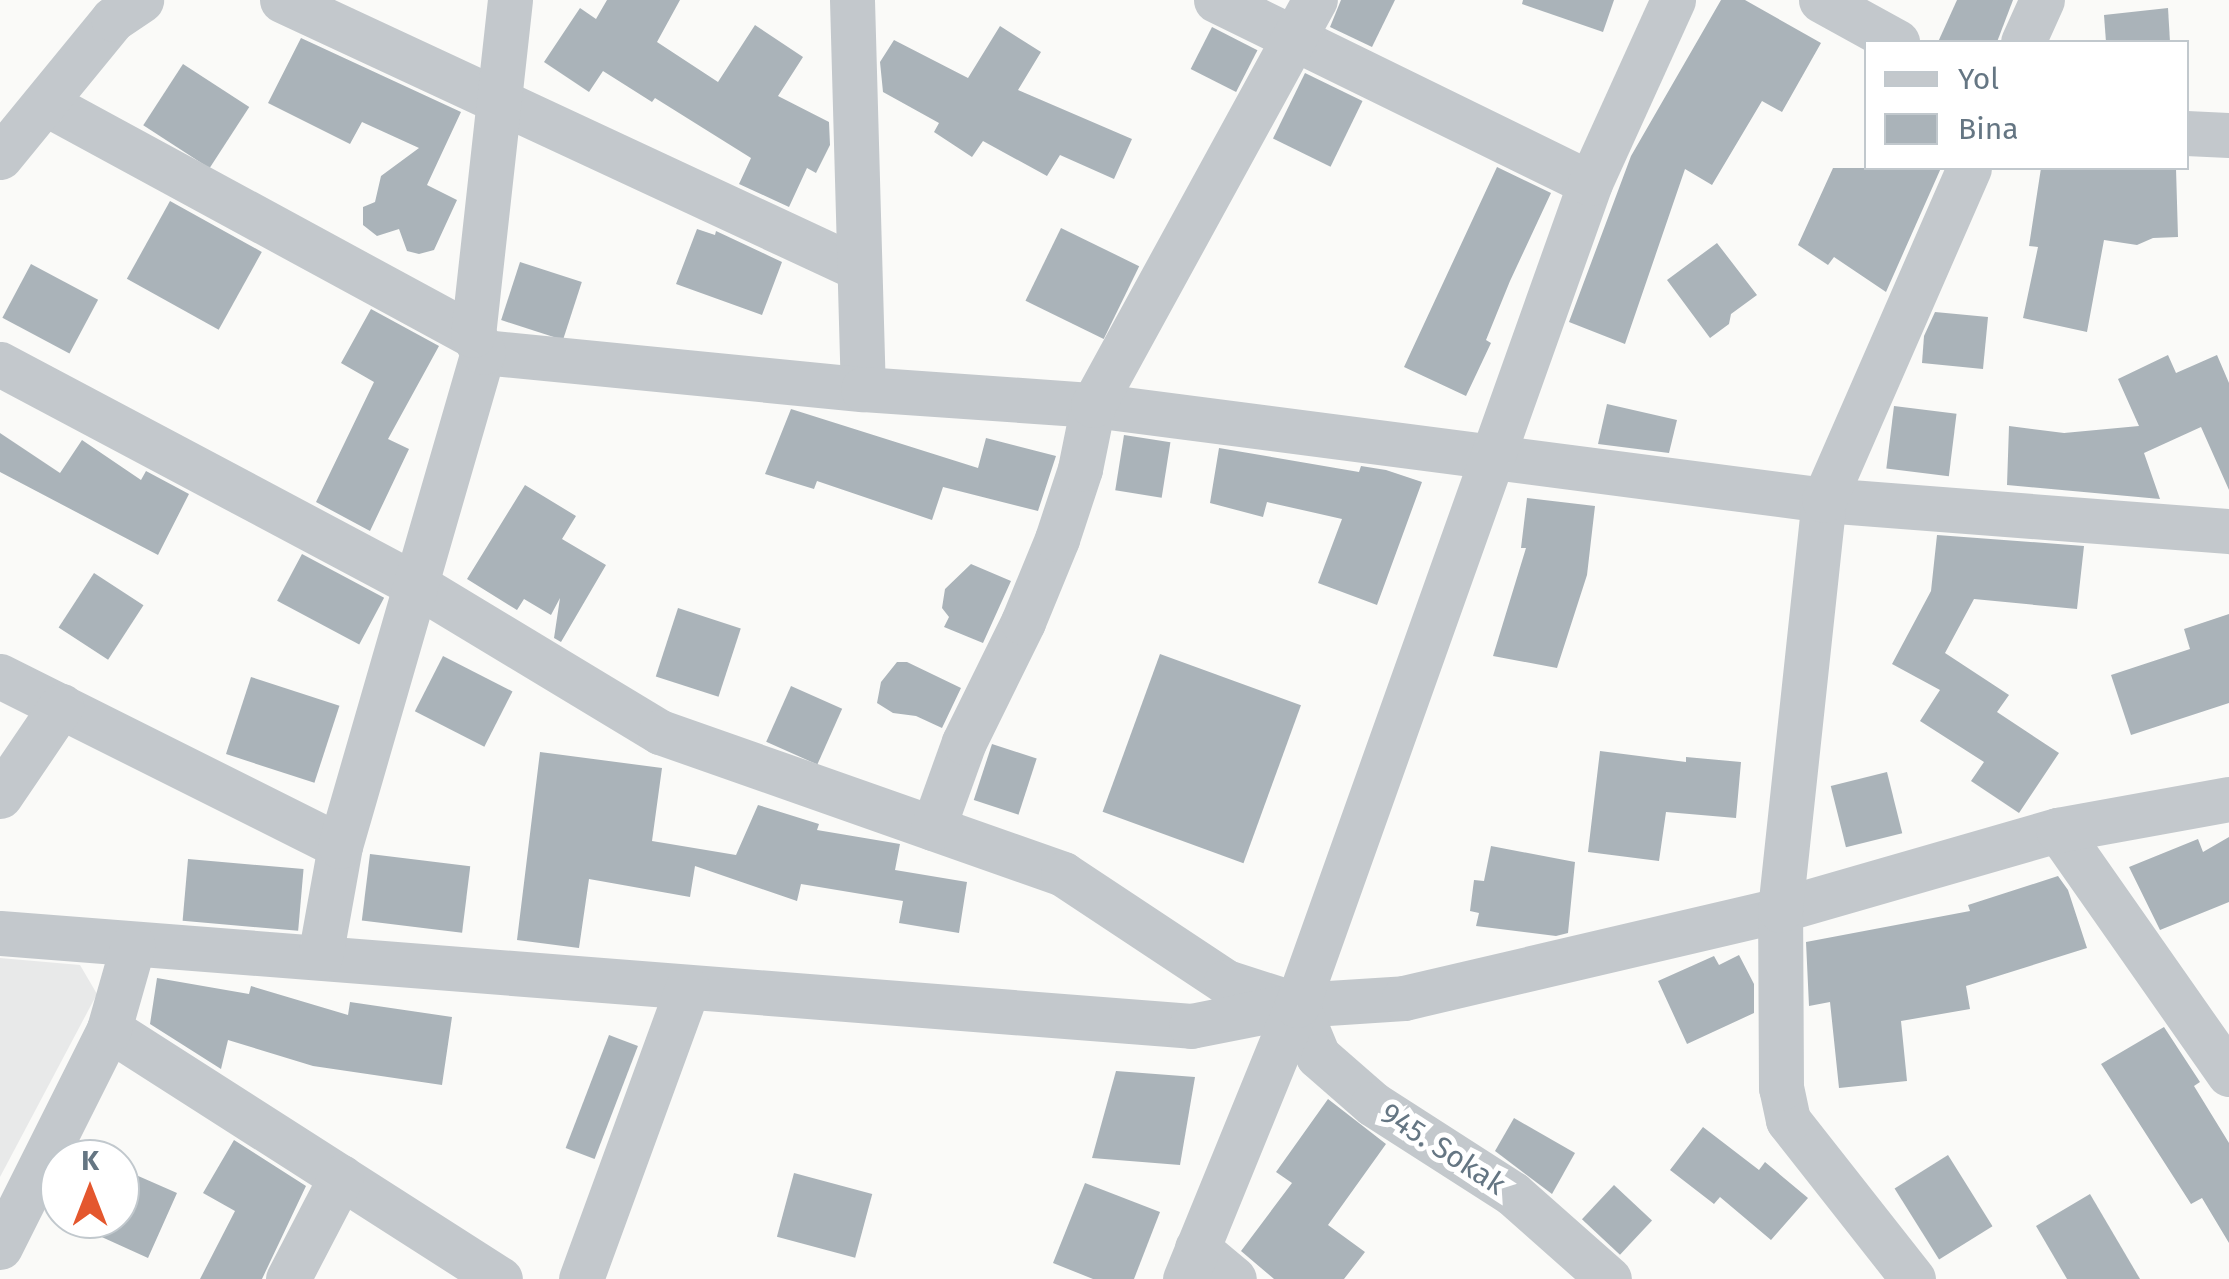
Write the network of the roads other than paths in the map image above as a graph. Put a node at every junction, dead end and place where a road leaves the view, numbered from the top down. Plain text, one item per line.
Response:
1 (142, 0) edge
2 (282, 0) edge
3 (510, 0) edge
4 (852, 0) edge
5 (1216, 0) edge
6 (1673, 0) edge
7 (1821, 0) edge
8 (2042, 0) edge
9 (1306, 19) edge
10 (1893, 40) edge
11 (2024, 40) edge
12 (501, 100) junction
13 (45, 103) junction
14 (2189, 133) edge
15 (2229, 135) edge
16 (0, 156) edge
17 (1968, 170) edge
18 (1590, 183) junction
19 (858, 268) junction
20 (478, 344) junction
21 (0, 364) edge
22 (863, 390) junction
23 (1093, 405) junction
24 (1488, 460) junction
25 (1824, 500) junction
26 (2229, 531) edge
27 (418, 586) junction
28 (0, 676) edge
29 (61, 706) junction
30 (0, 796) edge
31 (2229, 799) edge
32 (933, 828) junction
33 (2058, 830) junction
34 (340, 846) junction
35 (1780, 910) junction
36 (0, 933) edge
37 (133, 945) junction
38 (320, 957) junction
39 (687, 989) junction
40 (1297, 1005) junction
41 (109, 1030) junction
42 (2229, 1074) edge
43 (341, 1177) junction
44 (0, 1246) edge
45 (1191, 1264) edge
46 (288, 1279) edge
47 (500, 1279) edge
48 (581, 1279) edge
49 (1234, 1279) edge
50 (1609, 1279) edge
51 (1913, 1279) edge

1 - 13 street
2 - 12 street
3 - 12 street
4 - 19 street
5 - 9 street
6 - 18 street
7 - 10 street
8 - 11 street
9 - 18 street
9 - 23 street
12 - 19 street
12 - 20 street
13 - 16 street
13 - 20 street
14 - 15 street
17 - 25 street
18 - 24 street
19 - 22 street
20 - 22 street
20 - 27 street
21 - 27 street
22 - 23 street
23 - 24 street
23 - 32 street
24 - 25 street
24 - 40 street
25 - 26 street
25 - 35 street
27 - 32 street
27 - 34 street
28 - 29 street
29 - 30 street
29 - 34 street
31 - 33 street
32 - 40 street
33 - 35 street
33 - 42 street
34 - 38 street
35 - 40 street
35 - 51 street
36 - 37 street
37 - 38 street
37 - 41 street
38 - 39 street
39 - 40 street
39 - 48 street
40 - 45 street
40 - 50 street, 945. Sokak
41 - 43 street
41 - 44 street
43 - 46 street
43 - 47 street
45 - 49 street

